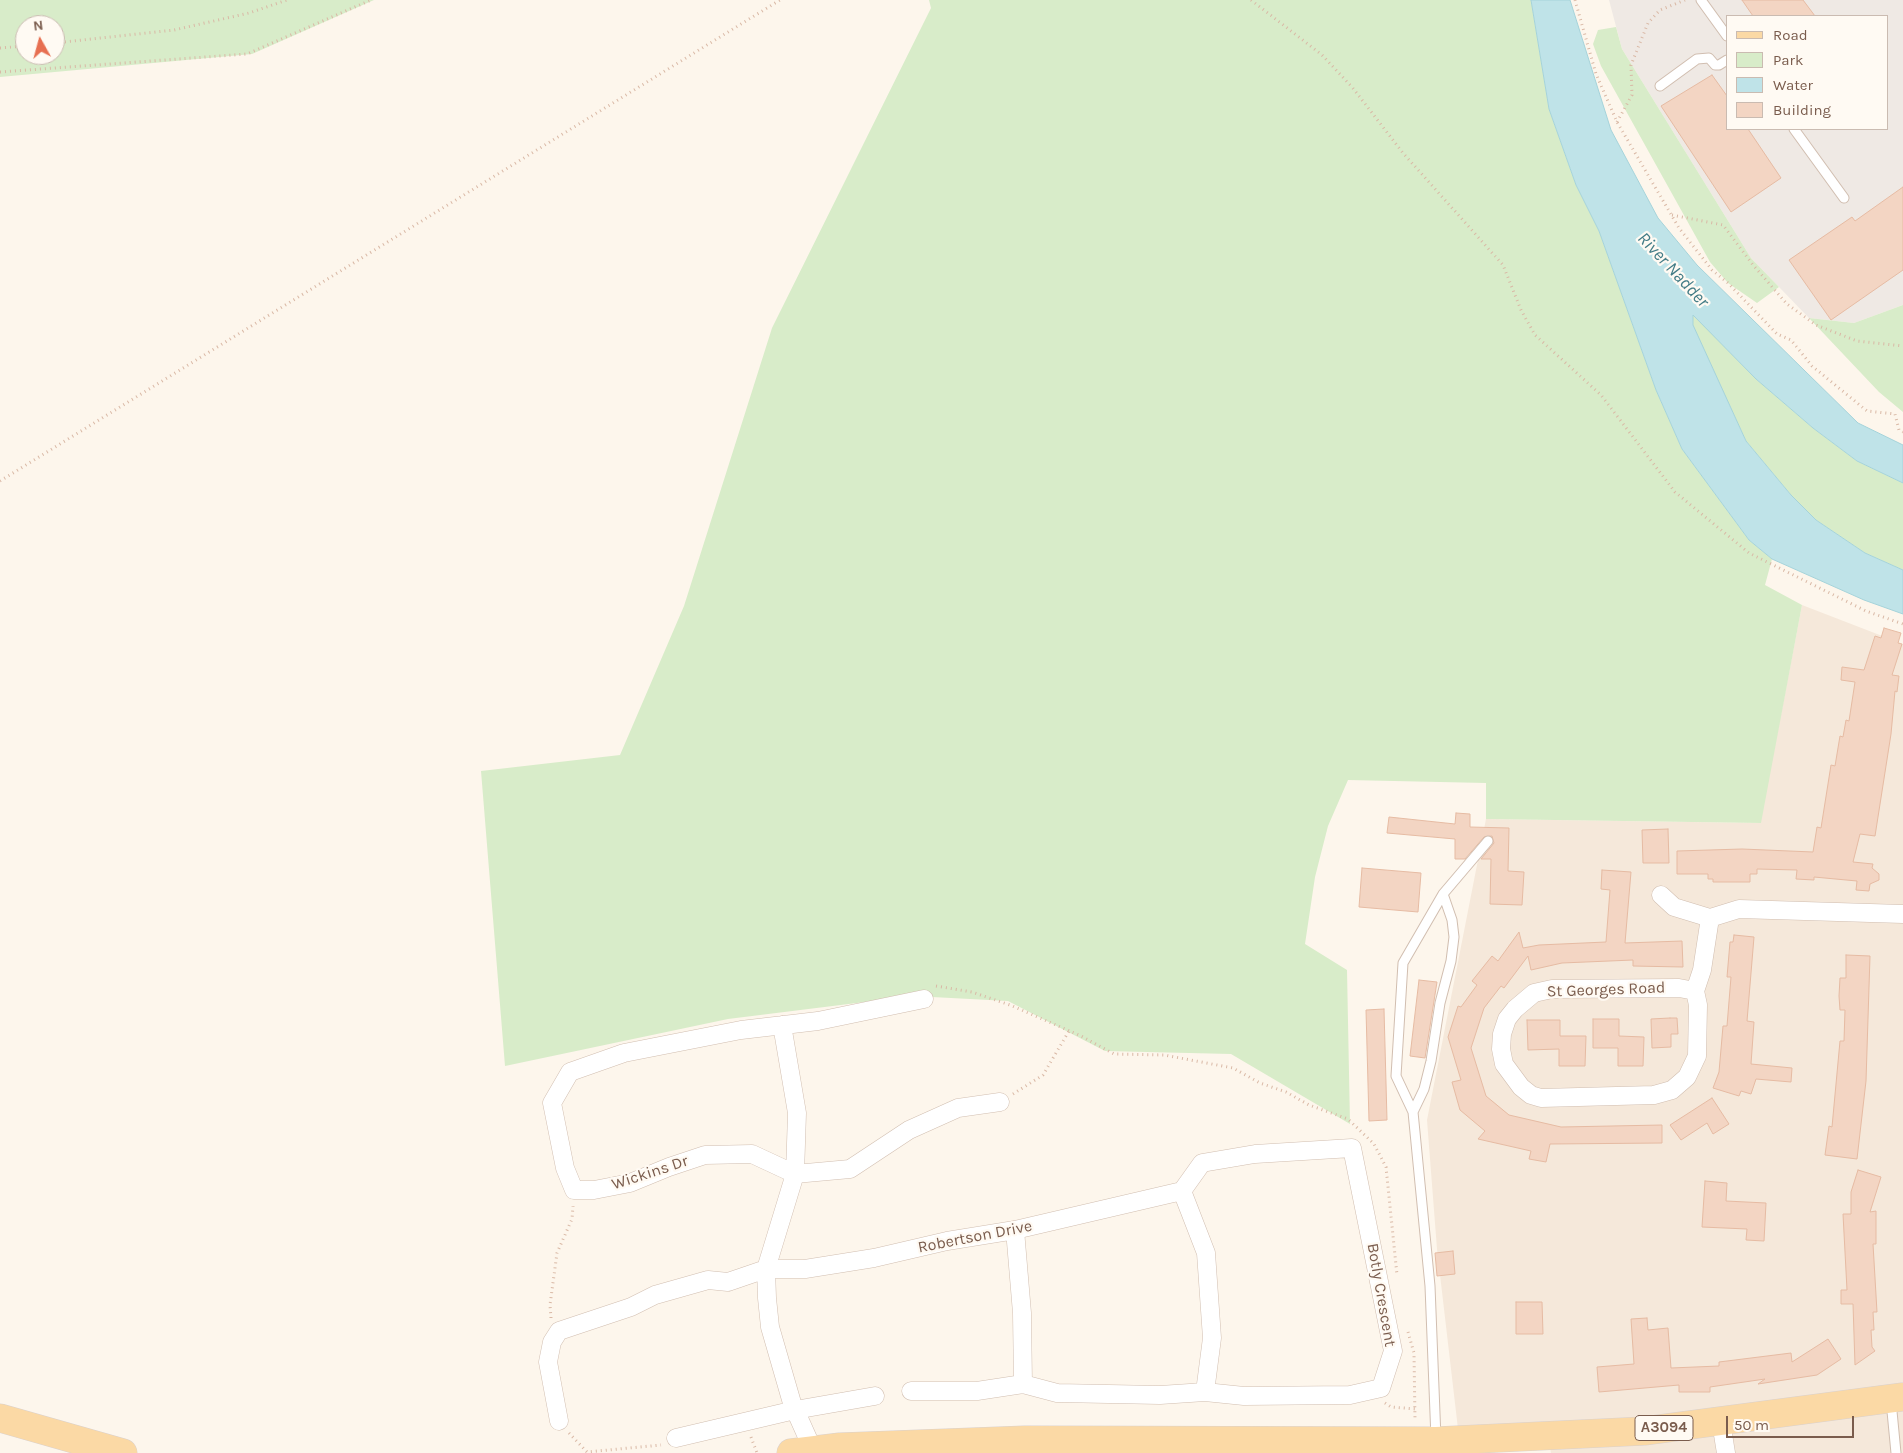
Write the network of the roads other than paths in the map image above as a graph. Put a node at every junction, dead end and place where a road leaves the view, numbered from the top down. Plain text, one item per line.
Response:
1 (1700, 0) edge
2 (1726, 35) edge
3 (1726, 61) edge
4 (1660, 86) dead end
5 (1795, 130) edge
6 (1844, 198) dead end
7 (1488, 842) dead end
8 (1443, 894) junction
9 (1661, 895) dead end
10 (1903, 914) edge
11 (1710, 918) junction
12 (1695, 991) junction
13 (924, 999) dead end
14 (782, 1025) junction
15 (1000, 1102) road end
16 (1414, 1112) junction
17 (795, 1174) junction
18 (1182, 1191) junction
19 (1015, 1230) junction
20 (766, 1270) junction
21 (1023, 1384) junction
22 (911, 1391) dead end
23 (1205, 1392) junction
24 (875, 1396) dead end
25 (1897, 1399) edge
26 (795, 1410) junction
27 (0, 1418) edge
28 (559, 1422) dead end
29 (1721, 1422) junction
30 (676, 1438) dead end
31 (1436, 1441) junction
32 (989, 1447) edge
33 (1272, 1447) edge
34 (1367, 1447) edge
35 (802, 1452) edge
36 (124, 1453) edge
37 (1726, 1453) edge
38 (1896, 1453) edge

1 - 2 lane
3 - 4 lane
5 - 6 lane
7 - 8 lane
8 - 16 lane
8 - 16 lane
9 - 11 street
10 - 11 street
11 - 12 street, St Georges Road
12 - 12 street, St Georges Road
13 - 14 street
14 - 17 street
14 - 17 street, Wickins Dr
15 - 17 street
16 - 31 lane
17 - 20 street
18 - 19 street, Robertson Drive
18 - 23 street
18 - 23 street, Botly Crescent
19 - 20 street, Robertson Drive
19 - 21 street
20 - 26 street
20 - 28 street, Robertson Drive
21 - 22 street
21 - 23 street, Botly Crescent
24 - 26 street
25 - 29 main road, A3094
25 - 38 lane
26 - 30 street
26 - 35 street
27 - 36 main road
29 - 31 main road, A3094
29 - 37 street
31 - 34 main road, A3094
32 - 33 main road, A3094
32 - 35 main road, A3094
33 - 34 main road, A3094

